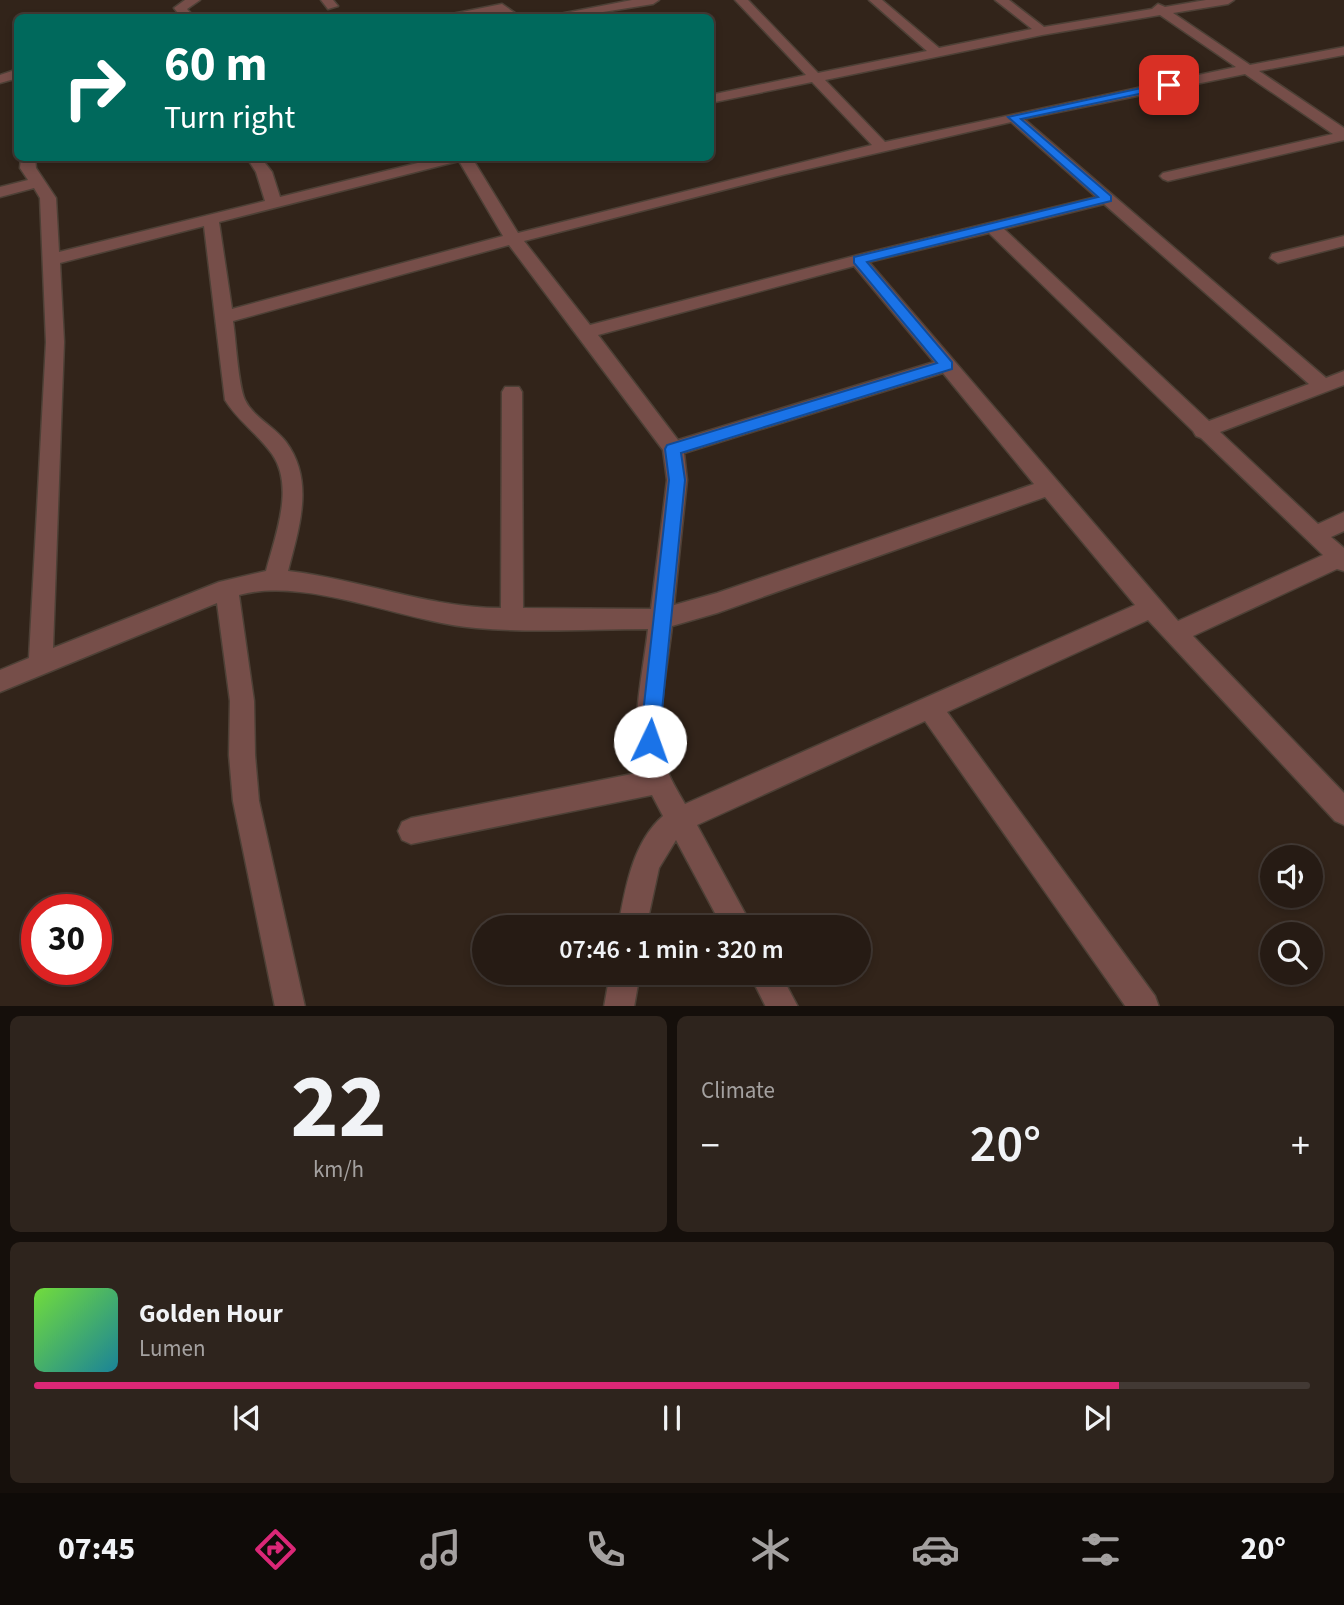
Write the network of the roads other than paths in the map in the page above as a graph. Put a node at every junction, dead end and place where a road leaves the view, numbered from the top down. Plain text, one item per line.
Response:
1 (194, 0) edge
2 (653, 0) edge
3 (741, 0) edge
4 (875, 0) edge
5 (1001, 0) edge
6 (1147, 0) edge
7 (1228, 0) edge
8 (1163, 11) junction
9 (589, 12) junction
10 (183, 14) edge
11 (464, 14) edge
12 (510, 14) edge
13 (574, 14) edge
14 (599, 14) edge
15 (1042, 31) junction
16 (1344, 51) edge
17 (937, 53) junction
18 (1247, 68) junction
19 (814, 78) junction
20 (714, 98) edge
21 (1013, 117) junction
22 (1344, 136) edge
23 (883, 148) junction
24 (28, 161) edge
25 (256, 161) edge
26 (442, 161) edge
27 (467, 161) edge
28 (1168, 176) dead end
29 (38, 182) junction
30 (0, 192) edge
31 (1107, 198) junction
32 (274, 203) junction
33 (211, 219) junction
34 (992, 227) junction
35 (512, 236) junction
36 (1344, 241) edge
37 (1278, 258) dead end
38 (53, 259) junction
39 (858, 260) junction
40 (225, 317) junction
41 (587, 332) junction
42 (947, 365) junction
43 (1344, 378) edge
44 (1323, 386) junction
45 (512, 392) dead end
46 (1203, 431) junction
47 (673, 449) junction
48 (1049, 487) junction
49 (1344, 522) edge
50 (1314, 535) junction
51 (1342, 560) edge
52 (275, 579) junction
53 (227, 590) junction
54 (1151, 608) junction
55 (512, 618) junction
56 (661, 619) junction
57 (1175, 634) junction
58 (41, 665) junction
59 (0, 681) edge
60 (930, 708) junction
61 (658, 781) junction
62 (1344, 812) edge
63 (679, 820) junction
64 (411, 831) dead end
65 (634, 915) edge
66 (731, 915) edge
67 (623, 985) edge
68 (771, 985) edge
69 (290, 1006) edge
70 (619, 1006) edge
71 (783, 1006) edge
72 (1144, 1006) edge

1 - 10 street
2 - 9 street
3 - 19 street
4 - 17 street
5 - 15 street
6 - 8 street
7 - 8 street
8 - 15 street
8 - 18 street
9 - 13 street
9 - 14 street
11 - 12 street
15 - 17 street
16 - 18 street
17 - 19 street
18 - 21 street
18 - 22 street
19 - 20 street
19 - 23 street
21 - 23 street
21 - 31 street
22 - 28 street
23 - 35 street
24 - 29 street
25 - 32 street
26 - 32 street
27 - 35 street
29 - 30 street
29 - 38 street
31 - 34 street
31 - 44 street
32 - 33 street
33 - 38 street
33 - 40 street
34 - 39 street
34 - 46 street
35 - 40 street
35 - 41 street
36 - 37 street
38 - 58 street
39 - 41 street
39 - 42 street
40 - 52 street
41 - 47 street
42 - 47 street
42 - 48 street
43 - 44 street
44 - 46 street
45 - 55 street
46 - 50 street
47 - 56 street
48 - 54 street
48 - 56 street
49 - 50 street
50 - 51 street
51 - 57 street
52 - 53 street
52 - 55 street
53 - 58 street
53 - 69 street
54 - 57 street
54 - 60 street
55 - 56 street
56 - 61 street
57 - 62 street
58 - 59 street
60 - 63 street
60 - 72 street
61 - 63 street
61 - 64 street
63 - 65 street
63 - 66 street
67 - 70 street
68 - 71 street

